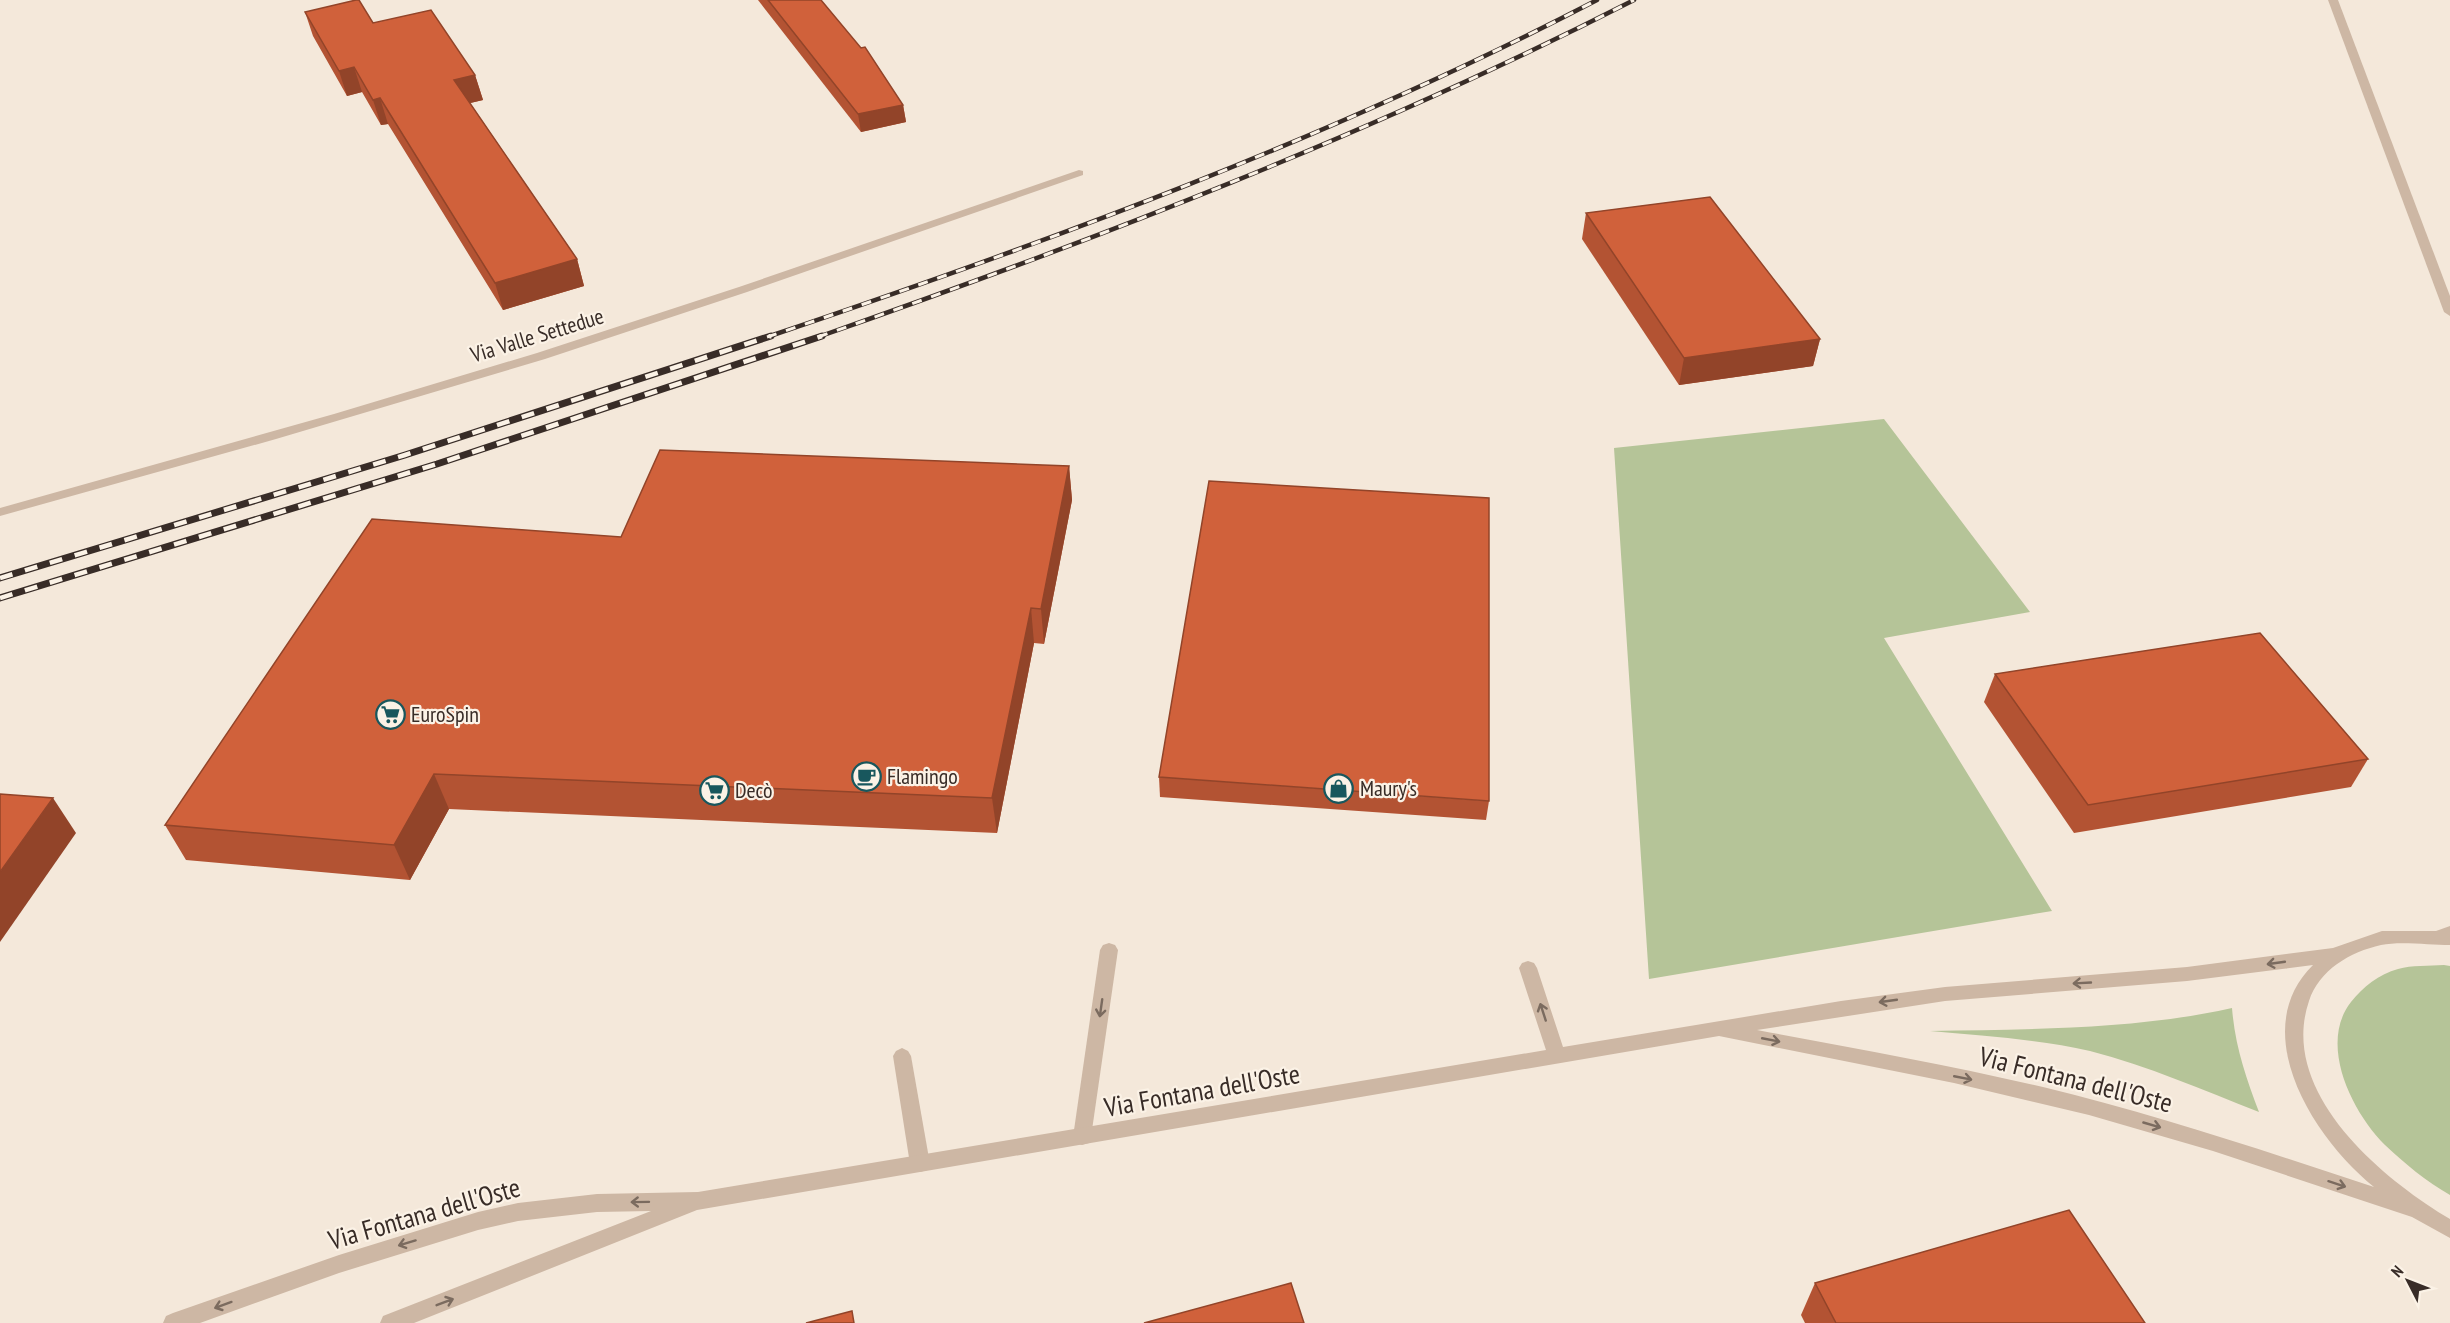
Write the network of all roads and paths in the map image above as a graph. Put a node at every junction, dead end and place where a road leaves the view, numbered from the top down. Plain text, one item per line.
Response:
1 (2334, 0) edge
2 (1079, 173) dead end
3 (2450, 312) edge
4 (0, 512) edge
5 (2447, 935) edge
6 (1109, 950) dead end
7 (2334, 955) junction
8 (1528, 968) dead end
9 (1714, 1029) junction
10 (902, 1056) dead end
11 (1557, 1056) junction
12 (1082, 1137) junction
13 (920, 1164) junction
14 (698, 1201) junction
15 (2418, 1210) junction
16 (2450, 1229) edge
17 (173, 1323) edge
18 (390, 1323) edge

1 - 3 street
2 - 4 street, Via Valle Settedue
5 - 7 street
6 -> 12 street
7 -> 9 street, Via Fontana dell'Oste
7 - 15 street
11 -> 8 street
9 - 11 street, Via Fontana dell'Oste
9 -> 15 street, Via Fontana dell'Oste
10 - 13 street
11 - 12 street, Via Fontana dell'Oste
12 - 13 street, Via Fontana dell'Oste
13 - 14 street, Via Fontana dell'Oste
14 -> 17 street, Via Fontana dell'Oste
18 -> 14 street, Via Fontana dell'Oste
15 - 16 street

